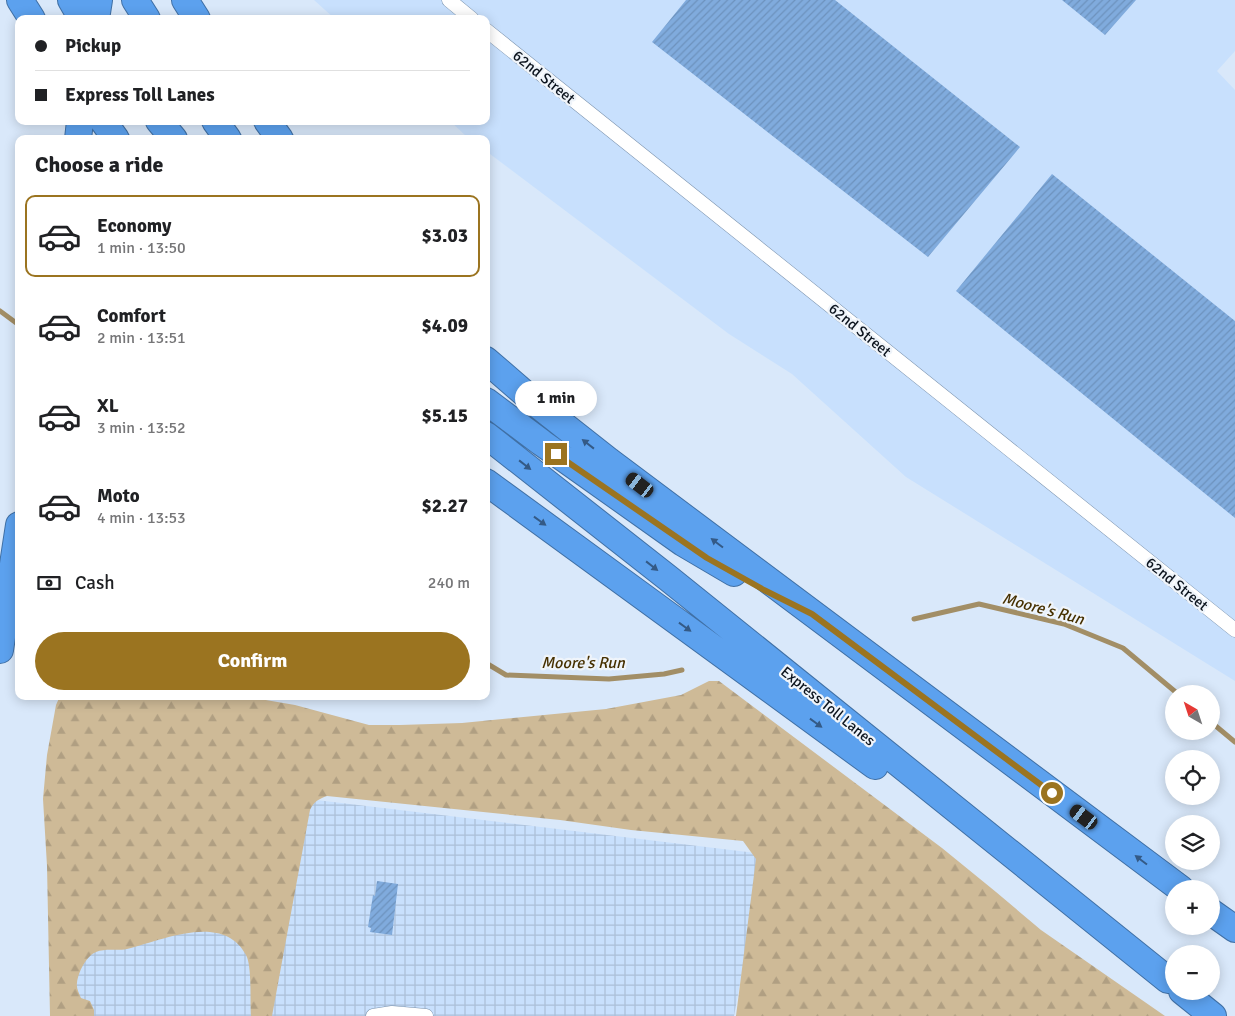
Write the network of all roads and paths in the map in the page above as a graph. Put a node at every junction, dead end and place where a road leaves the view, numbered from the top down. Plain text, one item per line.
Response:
1 (20, 0) edge
2 (71, 0) edge
3 (99, 0) edge
4 (135, 0) edge
5 (185, 0) edge
6 (449, 0) edge
7 (29, 15) edge
8 (80, 15) edge
9 (97, 15) edge
10 (144, 15) edge
11 (194, 15) edge
12 (467, 15) edge
13 (490, 33) edge
14 (163, 125) edge
15 (171, 135) edge
16 (490, 363) edge
17 (490, 404) edge
18 (490, 438) edge
19 (490, 485) edge
20 (15, 551) edge
21 (812, 614) junction
22 (1235, 630) edge
23 (0, 650) edge
24 (1168, 880) edge
25 (1220, 918) edge
26 (1235, 929) edge
27 (1165, 978) edge
28 (1165, 978) edge
29 (1193, 1000) edge
30 (373, 1016) edge
31 (426, 1016) edge
32 (1213, 1016) edge

1 - 7 highway
2 - 8 highway
3 - 9 highway
4 - 10 highway
5 - 11 highway
6 - 12 street
13 - 22 street, 62nd Street
14 - 15 highway
21 -> 16 highway
17 - 21 highway
18 -> 27 highway, Express Toll Lanes
19 -> 28 highway
20 - 23 highway
24 -> 21 highway
25 - 26 highway
29 - 32 highway
30 - 31 street

